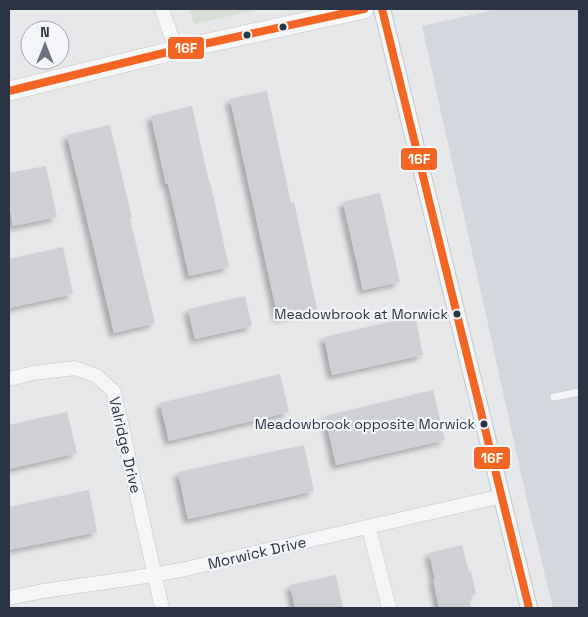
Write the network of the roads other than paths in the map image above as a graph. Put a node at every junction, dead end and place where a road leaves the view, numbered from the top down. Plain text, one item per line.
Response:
1 (162, 9) edge
2 (364, 9) edge
3 (382, 9) edge
4 (176, 50) junction
5 (9, 91) edge
6 (9, 379) edge
7 (579, 392) edge
8 (554, 397) dead end
9 (502, 496) junction
10 (369, 528) junction
11 (154, 575) junction
12 (9, 598) edge
13 (162, 608) edge
14 (389, 608) edge
15 (529, 608) edge

1 - 4 street
2 - 4 main road
3 - 9 street
4 - 5 main road
6 - 11 street, Valridge Drive
7 - 8 lane
9 - 10 street, Morwick Drive
9 - 15 street
10 - 11 street, Morwick Drive
10 - 14 street
11 - 12 street, Morwick Drive
11 - 13 street, Valridge Drive

